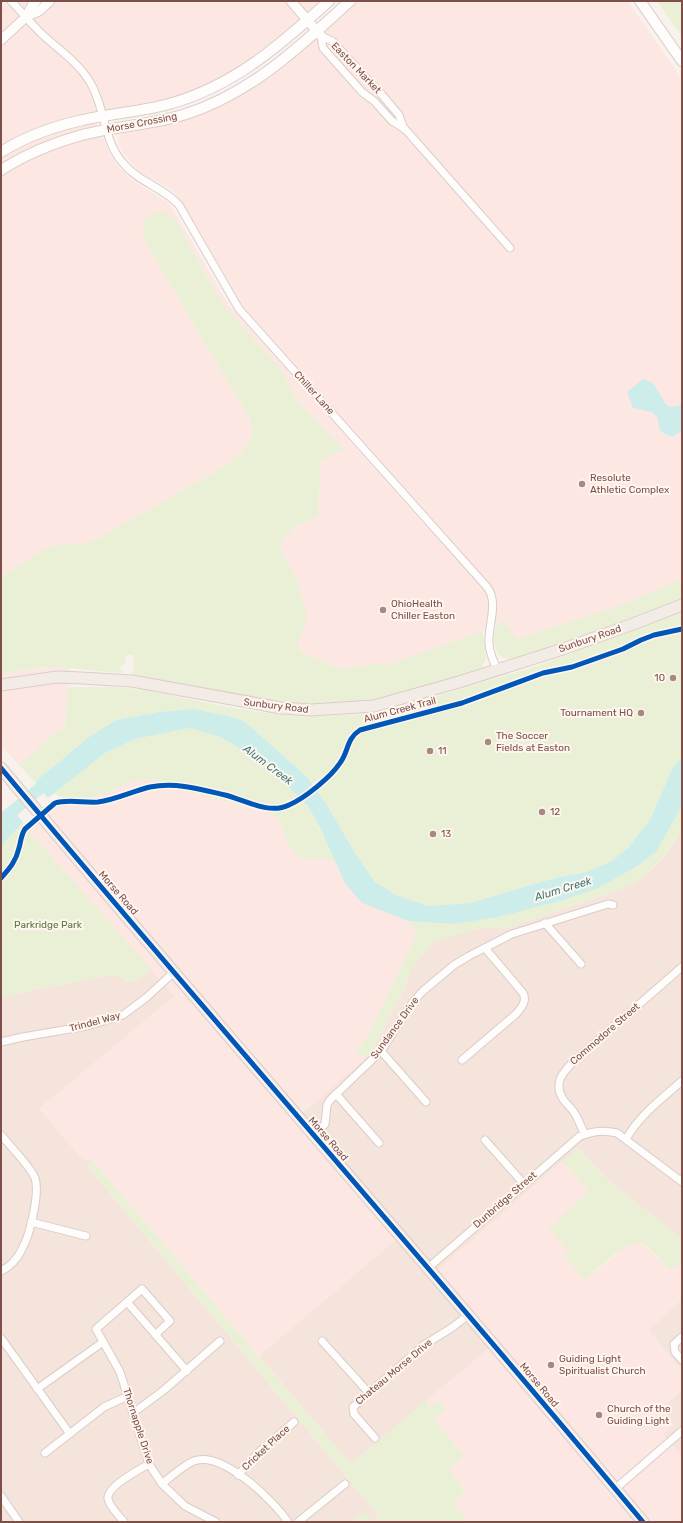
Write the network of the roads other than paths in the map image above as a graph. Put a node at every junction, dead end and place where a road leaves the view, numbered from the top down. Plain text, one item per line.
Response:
1 (11, 1) edge
2 (36, 1) edge
3 (50, 1) edge
4 (291, 1) edge
5 (329, 1) edge
6 (350, 1) edge
7 (640, 1) edge
8 (26, 17) junction
9 (308, 20) junction
10 (319, 34) junction
11 (1, 40) edge
12 (682, 62) edge
13 (104, 123) junction
14 (404, 129) junction
15 (1, 152) edge
16 (1, 170) edge
17 (510, 248) dead end
18 (682, 605) edge
19 (497, 670) junction
20 (1, 685) edge
21 (4, 771) edge
22 (613, 904) dead end
23 (545, 923) junction
24 (485, 948) junction
25 (581, 964) dead end
26 (682, 967) edge
27 (174, 972) junction
28 (1, 1042) edge
29 (381, 1051) junction
30 (462, 1060) dead end
31 (682, 1081) edge
32 (336, 1094) junction
33 (426, 1102) dead end
34 (1, 1134) edge
35 (585, 1134) junction
36 (314, 1136) junction
37 (626, 1139) junction
38 (485, 1140) dead end
39 (379, 1143) dead end
40 (682, 1182) edge
41 (524, 1184) junction
42 (31, 1222) junction
43 (86, 1236) dead end
44 (428, 1268) junction
45 (1, 1271) edge
46 (127, 1302) junction
47 (468, 1315) junction
48 (156, 1334) junction
49 (682, 1337) edge
50 (1, 1338) edge
51 (220, 1341) dead end
52 (322, 1341) dead end
53 (103, 1342) junction
54 (682, 1360) edge
55 (187, 1371) junction
56 (37, 1389) junction
57 (369, 1393) junction
58 (128, 1396) junction
59 (133, 1413) junction
60 (294, 1422) dead end
61 (682, 1431) edge
62 (70, 1434) junction
63 (375, 1438) dead end
64 (45, 1453) dead end
65 (149, 1464) junction
66 (238, 1475) junction
67 (162, 1484) junction
68 (345, 1484) dead end
69 (615, 1489) junction
70 (1, 1496) edge
71 (19, 1522) edge
72 (124, 1522) edge
73 (216, 1522) edge
74 (288, 1522) edge
75 (298, 1522) edge
76 (643, 1522) edge

1 - 8 street, Chiller Lane
2 - 8 street
3 - 8 street
4 - 9 street
5 - 9 main road, Morse Crossing
6 - 10 main road, Morse Crossing
7 - 12 main road
8 - 11 street
8 - 13 street, Chiller Lane
9 - 10 street
9 - 13 main road, Morse Crossing
10 - 13 main road, Morse Crossing
10 - 14 street, Easton Market
10 - 14 street, Easton Market
13 - 15 main road, Morse Crossing
13 - 16 main road, Morse Crossing
13 - 19 street, Chiller Lane
14 - 17 street, Easton Market
18 - 19 main road, Sunbury Road
19 - 20 main road, Sunbury Road
21 - 27 main road, Morse Road
22 - 23 street, Sundance Drive
23 - 24 street, Sundance Drive
23 - 25 street
24 - 29 street, Sundance Drive
24 - 30 street
26 - 35 street, Commodore Street
27 - 28 street, Trindel Way
27 - 36 main road, Morse Road
29 - 32 street, Sundance Drive
29 - 33 street
31 - 37 street
32 - 36 street, Sundance Drive
32 - 39 street
34 - 42 street
35 - 37 street
35 - 41 street, Dunbridge Street
36 - 44 main road, Morse Road
37 - 40 street
38 - 41 street
41 - 44 street, Dunbridge Street
42 - 43 street
42 - 45 street
44 - 47 main road, Morse Road
46 - 48 street
46 - 48 street
46 - 53 street, Thornapple Drive
47 - 57 street, Chateau Morse Drive
47 - 69 main road, Morse Road
48 - 55 street
49 - 54 street
50 - 56 street
51 - 55 street
52 - 57 street
53 - 56 street
53 - 58 street, Thornapple Drive
55 - 59 street
56 - 62 street
57 - 63 street, Chateau Morse Drive
58 - 59 street, Thornapple Drive
58 - 62 street
59 - 65 street, Thornapple Drive
60 - 66 street, Cricket Place
61 - 69 street
62 - 64 street
65 - 67 street, Thornapple Drive
65 - 72 street
66 - 67 street
66 - 74 street
67 - 73 street, Thornapple Drive
68 - 75 street
69 - 76 main road, Morse Road
70 - 71 street

